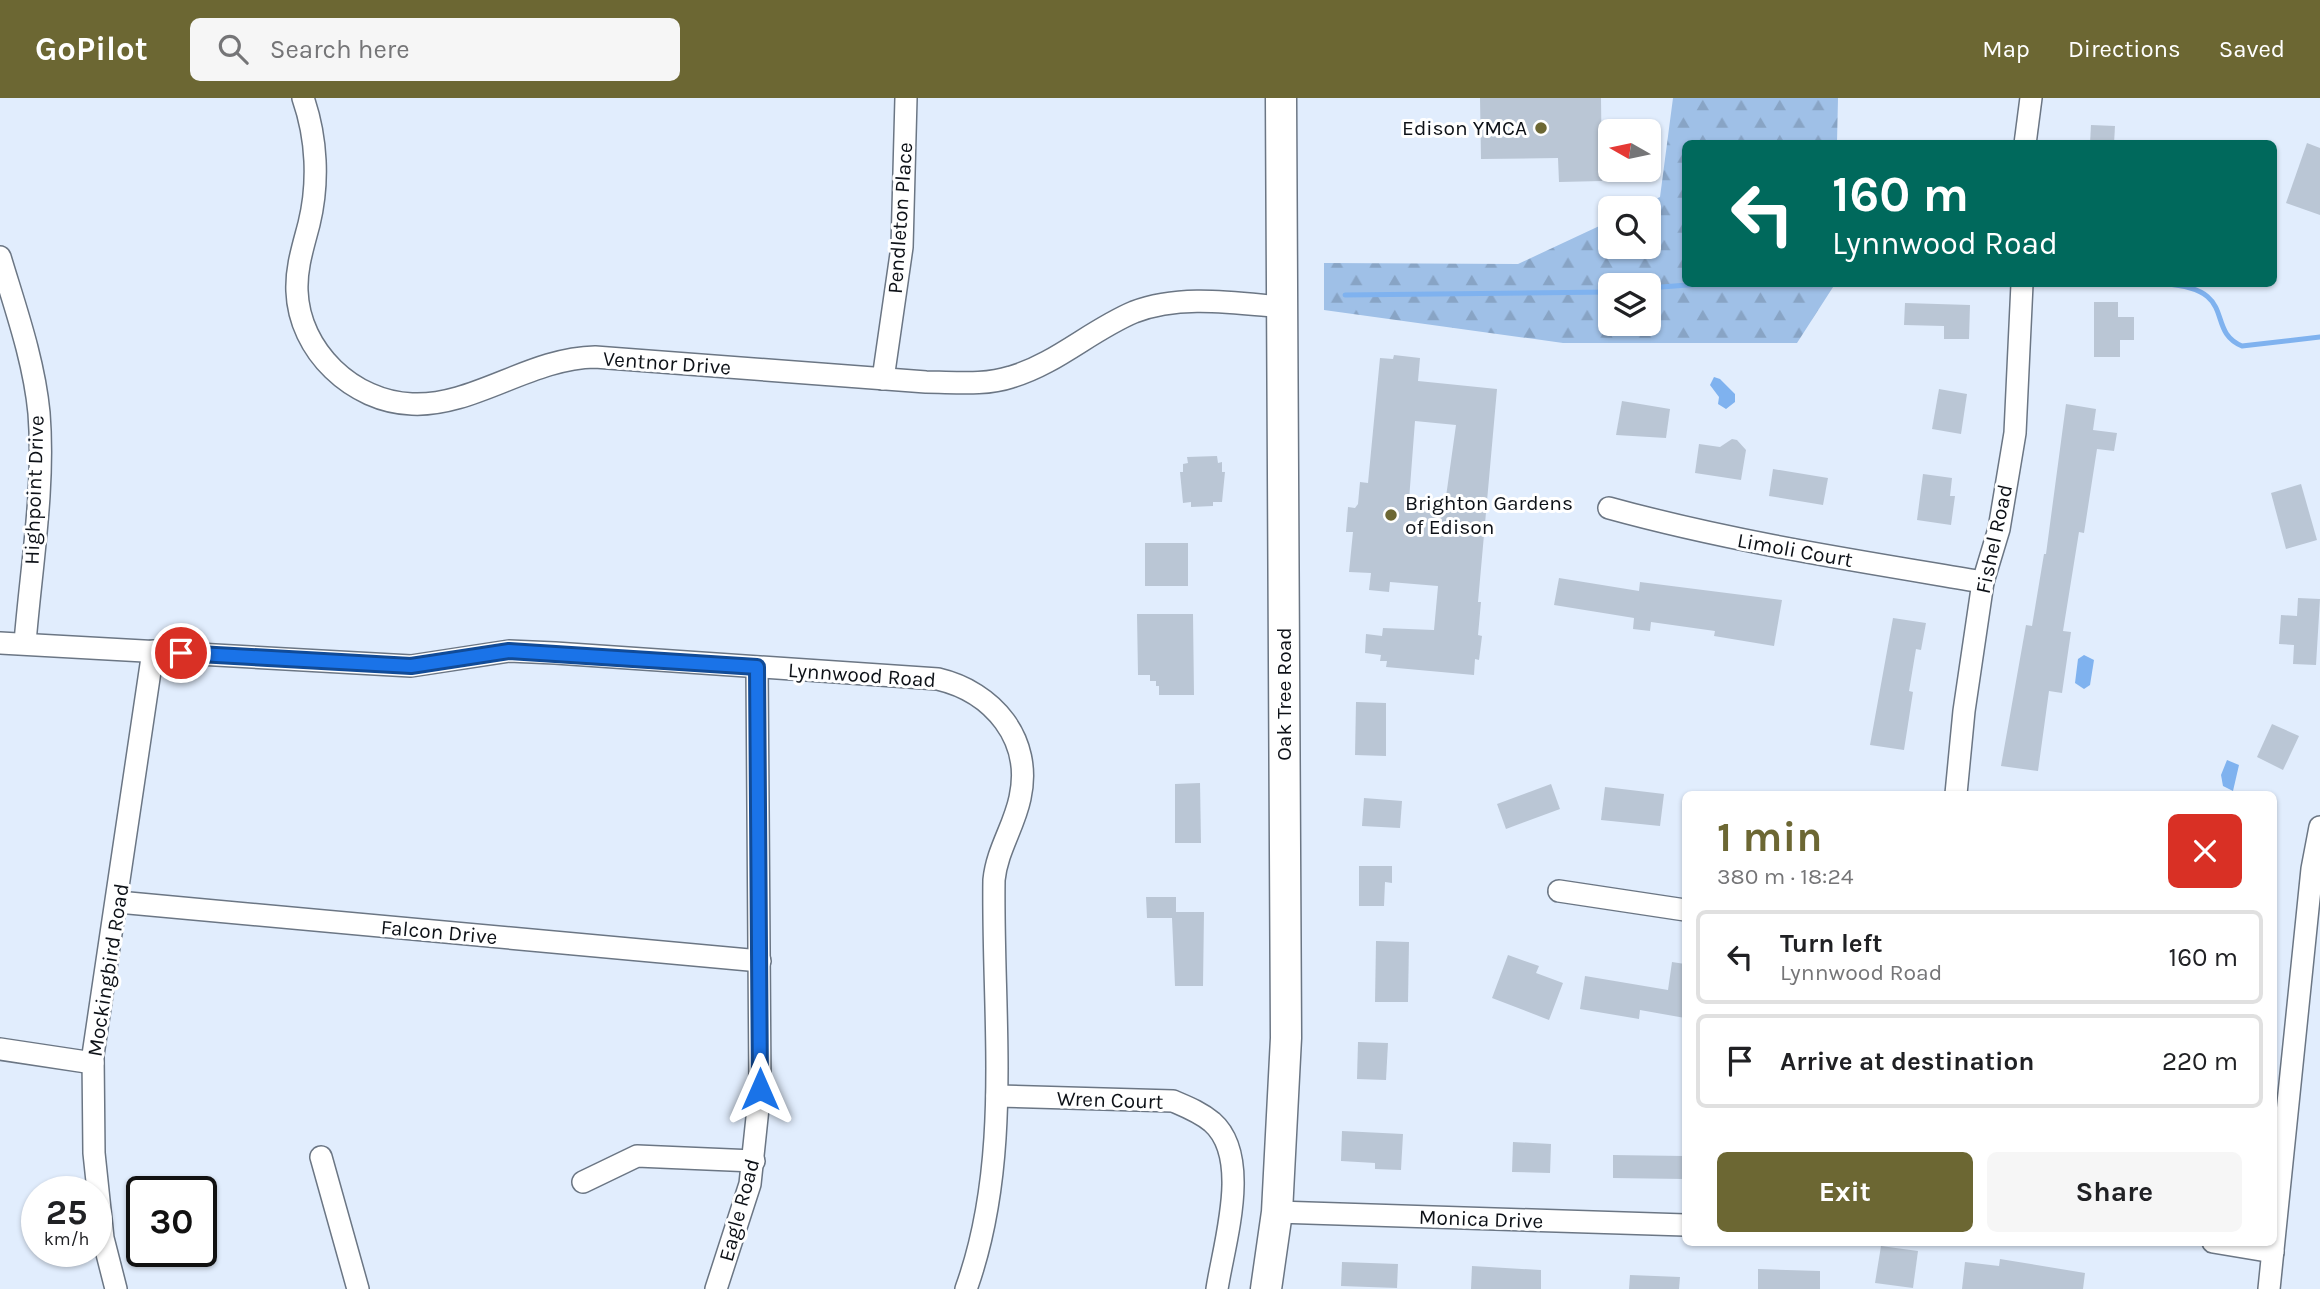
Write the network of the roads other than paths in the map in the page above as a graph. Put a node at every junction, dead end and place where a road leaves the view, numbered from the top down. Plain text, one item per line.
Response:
1 (303, 98) edge
2 (905, 98) edge
3 (1281, 98) edge
4 (2031, 98) edge
5 (2026, 140) edge
6 (0, 257) edge
7 (2022, 287) edge
8 (1283, 307) junction
9 (883, 379) junction
10 (1609, 508) dead end
11 (1983, 582) junction
12 (0, 643) edge
13 (25, 643) junction
14 (153, 651) junction
15 (757, 667) junction
16 (1956, 791) edge
17 (2320, 827) edge
18 (1559, 891) dead end
19 (118, 902) junction
20 (1682, 910) edge
21 (760, 961) junction
22 (0, 1049) edge
23 (93, 1063) junction
24 (997, 1096) junction
25 (321, 1157) dead end
26 (754, 1161) junction
27 (583, 1182) dead end
28 (1277, 1212) junction
29 (2277, 1213) edge
30 (1682, 1225) edge
31 (2237, 1246) edge
32 (2274, 1246) edge
33 (2273, 1252) junction
34 (1271, 1259) junction
35 (116, 1289) edge
36 (358, 1289) edge
37 (716, 1289) edge
38 (966, 1289) edge
39 (1217, 1289) edge
40 (1266, 1289) edge
41 (1277, 1289) edge
42 (2269, 1289) edge

1 - 9 street, Ventnor Drive
2 - 9 street, Pendleton Place
3 - 8 main road, Oak Tree Road
4 - 5 street
6 - 13 street, Highpoint Drive
7 - 11 street, Fishel Road
8 - 9 street, Ventnor Drive
8 - 28 main road, Oak Tree Road
10 - 11 street, Limoli Court
11 - 16 street, Fishel Road
12 - 13 street, Lynnwood Road
13 - 14 street, Lynnwood Road
14 - 15 street, Lynnwood Road
14 - 19 street, Mockingbird Road
15 - 21 street, Eagle Road
15 - 24 street, Lynnwood Road
17 - 29 street
18 - 20 street
19 - 21 street, Falcon Drive
19 - 23 street, Mockingbird Road
21 - 26 street, Eagle Road
22 - 23 street
23 - 35 street, Mockingbird Road
24 - 38 street, Lynnwood Road
24 - 39 street, Wren Court
25 - 36 street
26 - 27 street
26 - 37 street, Eagle Road
28 - 30 street, Monica Drive
28 - 34 main road, Oak Tree Road
31 - 33 street
32 - 33 street
33 - 42 street
34 - 40 main road, Oak Tree Road
34 - 41 street

